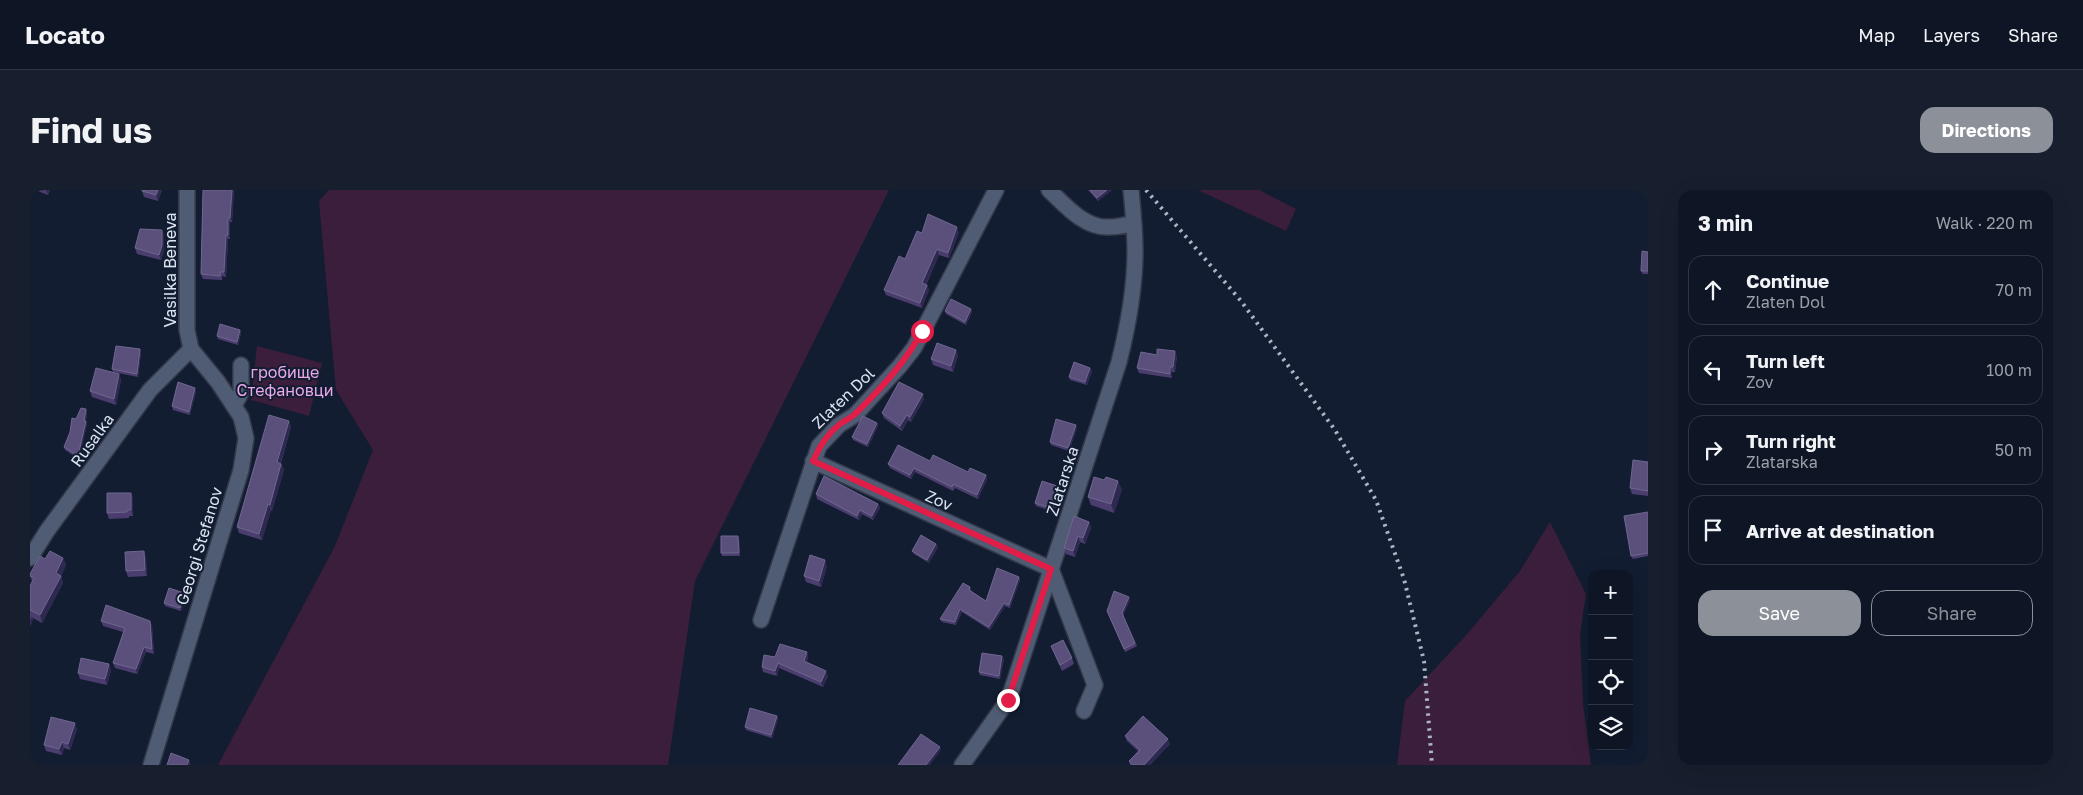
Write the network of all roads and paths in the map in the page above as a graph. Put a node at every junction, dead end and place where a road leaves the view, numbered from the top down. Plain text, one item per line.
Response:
1 (187, 190) edge
2 (996, 190) edge
3 (1049, 190) edge
4 (1131, 190) edge
5 (1134, 223) junction
6 (191, 349) junction
7 (241, 364) dead end
8 (234, 406) junction
9 (813, 461) junction
10 (30, 558) edge
11 (1051, 569) junction
12 (761, 620) dead end
13 (1084, 711) dead end
14 (151, 765) edge
15 (962, 765) edge

1 - 6 street, Vasilka Beneva
2 - 9 street, Zlaten Dol
3 - 5 street
4 - 5 street, Zlatarska
5 - 11 street, Zlatarska
6 - 8 street, Georgi Stefanov
6 - 10 street, Rusalka
7 - 8 street
8 - 14 street, Georgi Stefanov
9 - 11 street, Zov
9 - 12 street, Zlaten Dol
11 - 13 street
11 - 15 street, Zlatarska

